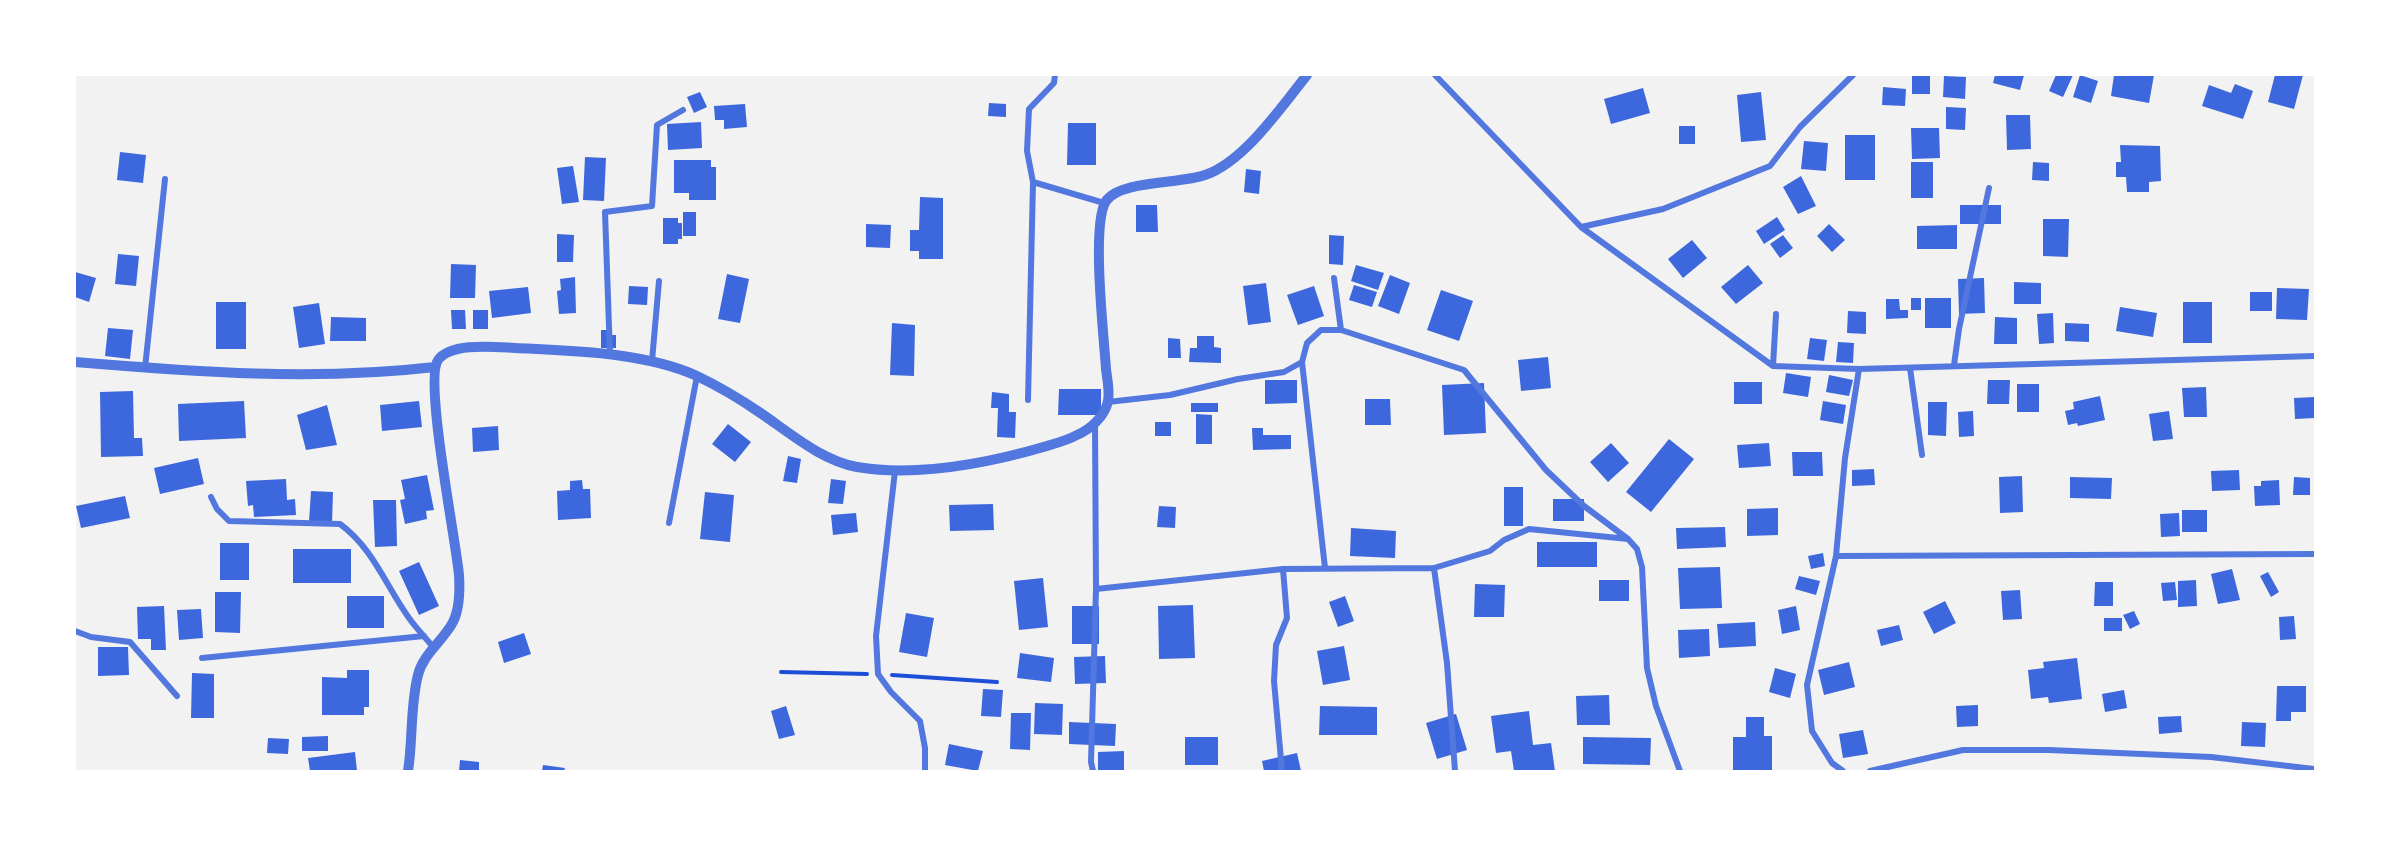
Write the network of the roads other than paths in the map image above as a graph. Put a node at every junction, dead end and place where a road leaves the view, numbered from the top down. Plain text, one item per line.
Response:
1 (1055, 75) edge
2 (1308, 75) edge
3 (1435, 75) edge
4 (1853, 75) edge
5 (683, 110) dead end
6 (165, 179) dead end
7 (1033, 182) junction
8 (1989, 188) dead end
9 (1104, 203) junction
10 (1581, 227) junction
11 (1334, 278) dead end
12 (659, 281) dead end
13 (1776, 314) dead end
14 (1341, 330) junction
15 (610, 356) junction
16 (2315, 356) edge
17 (652, 361) junction
18 (75, 362) edge
19 (1302, 362) junction
20 (1954, 365) junction
21 (1773, 366) junction
22 (435, 367) junction
23 (145, 368) junction
24 (1910, 368) junction
25 (1859, 369) junction
26 (697, 376) junction
27 (1028, 400) dead end
28 (1108, 402) junction
29 (1095, 424) junction
30 (1922, 455) dead end
31 (895, 471) junction
32 (211, 497) dead end
33 (669, 523) dead end
34 (1628, 539) junction
35 (2315, 554) edge
36 (1836, 556) junction
37 (1325, 568) junction
38 (1434, 568) junction
39 (1283, 569) junction
40 (1096, 590) junction
41 (75, 631) edge
42 (424, 636) junction
43 (433, 647) junction
44 (201, 658) dead end
45 (177, 696) dead end
46 (2314, 769) edge
47 (408, 771) edge
48 (925, 771) edge
49 (1093, 771) edge
50 (1282, 771) edge
51 (1455, 771) edge
52 (1680, 771) edge
53 (1843, 771) edge
54 (1870, 771) edge

1 - 7 street
2 - 9 street
3 - 10 street
4 - 10 street
5 - 15 street
6 - 23 street
7 - 9 street
7 - 27 street
8 - 20 street
9 - 28 street
10 - 21 street
11 - 14 street
12 - 17 street
13 - 21 street
14 - 19 street
14 - 34 street
15 - 17 street
15 - 22 street
16 - 20 street
17 - 26 street
18 - 23 street
19 - 28 street
19 - 37 street
20 - 24 street
21 - 25 street
22 - 23 street
22 - 43 street
24 - 25 street
24 - 30 street
25 - 36 street
26 - 31 street
26 - 33 street
28 - 29 street
29 - 31 street
29 - 40 street
31 - 48 street
32 - 42 street
34 - 38 street
34 - 52 street
35 - 36 street
36 - 53 street
37 - 38 street
37 - 39 street
38 - 51 street
39 - 40 street
39 - 50 street
40 - 49 street
41 - 45 street
42 - 43 street
42 - 44 street
43 - 47 street
46 - 54 street

